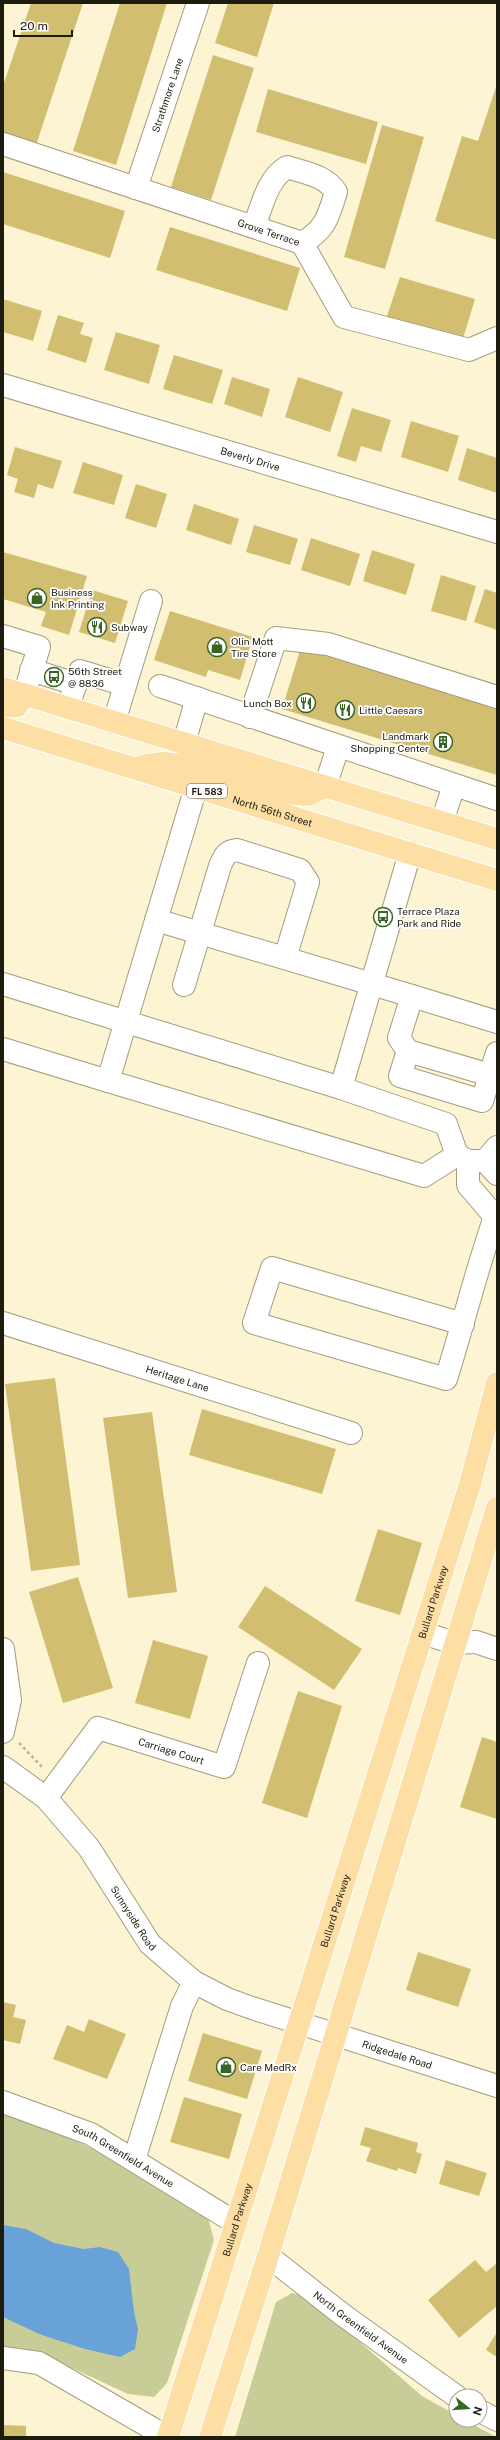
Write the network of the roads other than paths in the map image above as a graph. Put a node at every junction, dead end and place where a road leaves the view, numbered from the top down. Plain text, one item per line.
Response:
1 (198, 3) edge
2 (3, 144) edge
3 (136, 188) junction
4 (254, 227) junction
5 (302, 243) junction
6 (497, 338) edge
7 (3, 385) edge
8 (497, 532) edge
9 (151, 601) dead end
10 (3, 636) edge
11 (31, 670) junction
12 (76, 684) junction
13 (125, 685) junction
14 (160, 686) dead end
15 (3, 688) edge
16 (24, 695) junction
17 (497, 697) edge
18 (197, 698) junction
19 (3, 706) edge
20 (68, 707) junction
21 (250, 717) junction
22 (114, 722) junction
23 (3, 728) edge
24 (184, 744) junction
25 (338, 747) junction
26 (134, 768) junction
27 (454, 785) junction
28 (325, 786) junction
29 (196, 787) junction
30 (497, 799) edge
31 (442, 822) junction
32 (497, 839) edge
33 (410, 853) junction
34 (497, 880) edge
35 (156, 920) junction
36 (199, 933) junction
37 (285, 958) junction
38 (3, 984) edge
39 (373, 984) junction
40 (184, 985) dead end
41 (412, 996) junction
42 (497, 1022) edge
43 (125, 1024) junction
44 (3, 1049) edge
45 (497, 1053) edge
46 (494, 1076) edge
47 (108, 1081) junction
48 (341, 1088) junction
49 (481, 1160) edge
50 (496, 1218) edge
51 (3, 1323) edge
52 (463, 1324) junction
53 (497, 1383) edge
54 (351, 1433) dead end
55 (497, 1508) edge
56 (423, 1633) junction
57 (454, 1643) junction
58 (3, 1649) edge
59 (497, 1649) edge
60 (258, 1662) dead end
61 (7, 1724) edge
62 (3, 1767) edge
63 (46, 1798) junction
64 (194, 1982) junction
65 (298, 2023) junction
66 (334, 2034) junction
67 (497, 2086) edge
68 (3, 2102) edge
69 (134, 2160) junction
70 (236, 2223) junction
71 (268, 2256) junction
72 (3, 2358) edge
73 (448, 2390) edge
74 (488, 2415) edge
75 (497, 2420) edge
76 (167, 2437) edge
77 (210, 2437) edge

1 - 3 street, Strathmore Lane
2 - 3 street, Grove Terrace
3 - 4 street, Grove Terrace
4 - 5 street, Grove Terrace
4 - 5 street
5 - 6 street, Grove Terrace
7 - 8 street, Beverly Drive
9 - 13 street
10 - 11 street
11 - 12 street
11 - 16 street
12 - 13 street
12 - 20 street
13 - 22 street
14 - 18 street
15 - 16 main road
16 - 19 main road
16 - 20 main road
17 - 21 street
18 - 21 street
18 - 24 street
20 - 22 main road
21 - 25 street
22 - 24 main road
23 - 26 main road, North 56th Street / FL 583
24 - 28 main road
25 - 27 street
25 - 28 street
26 - 28 main road
26 - 29 main road, North 56th Street / FL 583
27 - 30 street
27 - 31 street
28 - 31 main road
29 - 33 main road, North 56th Street / FL 583
29 - 35 street
31 - 32 main road
33 - 34 main road, North 56th Street / FL 583
33 - 39 street
35 - 36 street
35 - 43 street
36 - 37 street
36 - 37 street
36 - 40 street
37 - 39 street
38 - 43 street
39 - 41 street
39 - 48 street
41 - 42 street
41 - 46 street
43 - 47 street
43 - 48 street
44 - 47 street
45 - 46 street
47 - 49 street
48 - 49 street
49 - 50 street
50 - 52 street
51 - 54 street, Heritage Lane
52 - 52 street
53 - 56 main road, Bullard Parkway
55 - 57 main road
56 - 57 street
56 - 65 main road, Bullard Parkway
57 - 59 street
57 - 66 main road
58 - 61 street
60 - 63 street, Carriage Court
62 - 63 street, Sunnyside Road
63 - 64 street, Sunnyside Road
64 - 65 street, Sunnyside Road
64 - 69 street
65 - 66 street, Ridgedale Road
65 - 70 main road, Bullard Parkway
66 - 67 street, Ridgedale Road
66 - 71 main road
68 - 69 street, South Greenfield Avenue
69 - 70 street, South Greenfield Avenue
70 - 76 main road, Bullard Parkway
71 - 73 street, North Greenfield Avenue
71 - 77 main road
72 - 76 street
74 - 75 street

